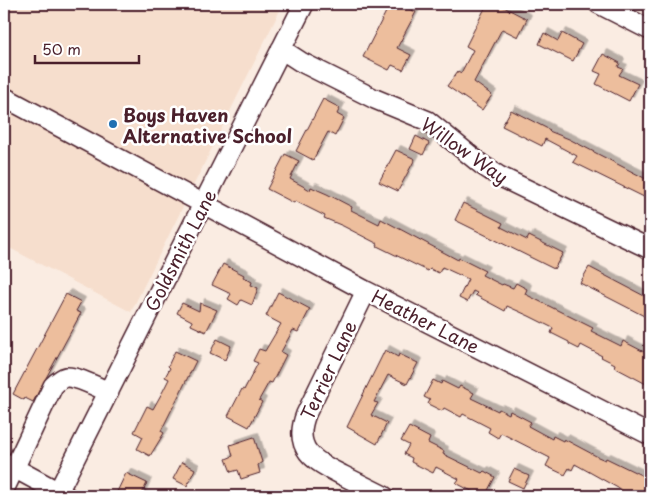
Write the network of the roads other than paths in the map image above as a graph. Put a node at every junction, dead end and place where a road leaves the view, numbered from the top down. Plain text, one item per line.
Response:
1 (304, 4) edge
2 (599, 4) edge
3 (650, 30) edge
4 (281, 49) junction
5 (4, 97) edge
6 (203, 204) junction
7 (650, 249) edge
8 (366, 291) junction
9 (109, 392) junction
10 (650, 435) edge
11 (9, 466) edge
12 (4, 490) edge
13 (60, 495) edge
14 (384, 496) edge

1 - 4 street, Goldsmith Lane
2 - 3 street
4 - 6 street, Goldsmith Lane
4 - 7 street, Willow Way
5 - 6 street, Heather Lane
6 - 8 street, Heather Lane
6 - 9 street, Goldsmith Lane
8 - 10 street, Heather Lane
8 - 14 street, Terrier Lane
9 - 11 street
9 - 13 street, Goldsmith Lane
11 - 12 street
11 - 13 street

